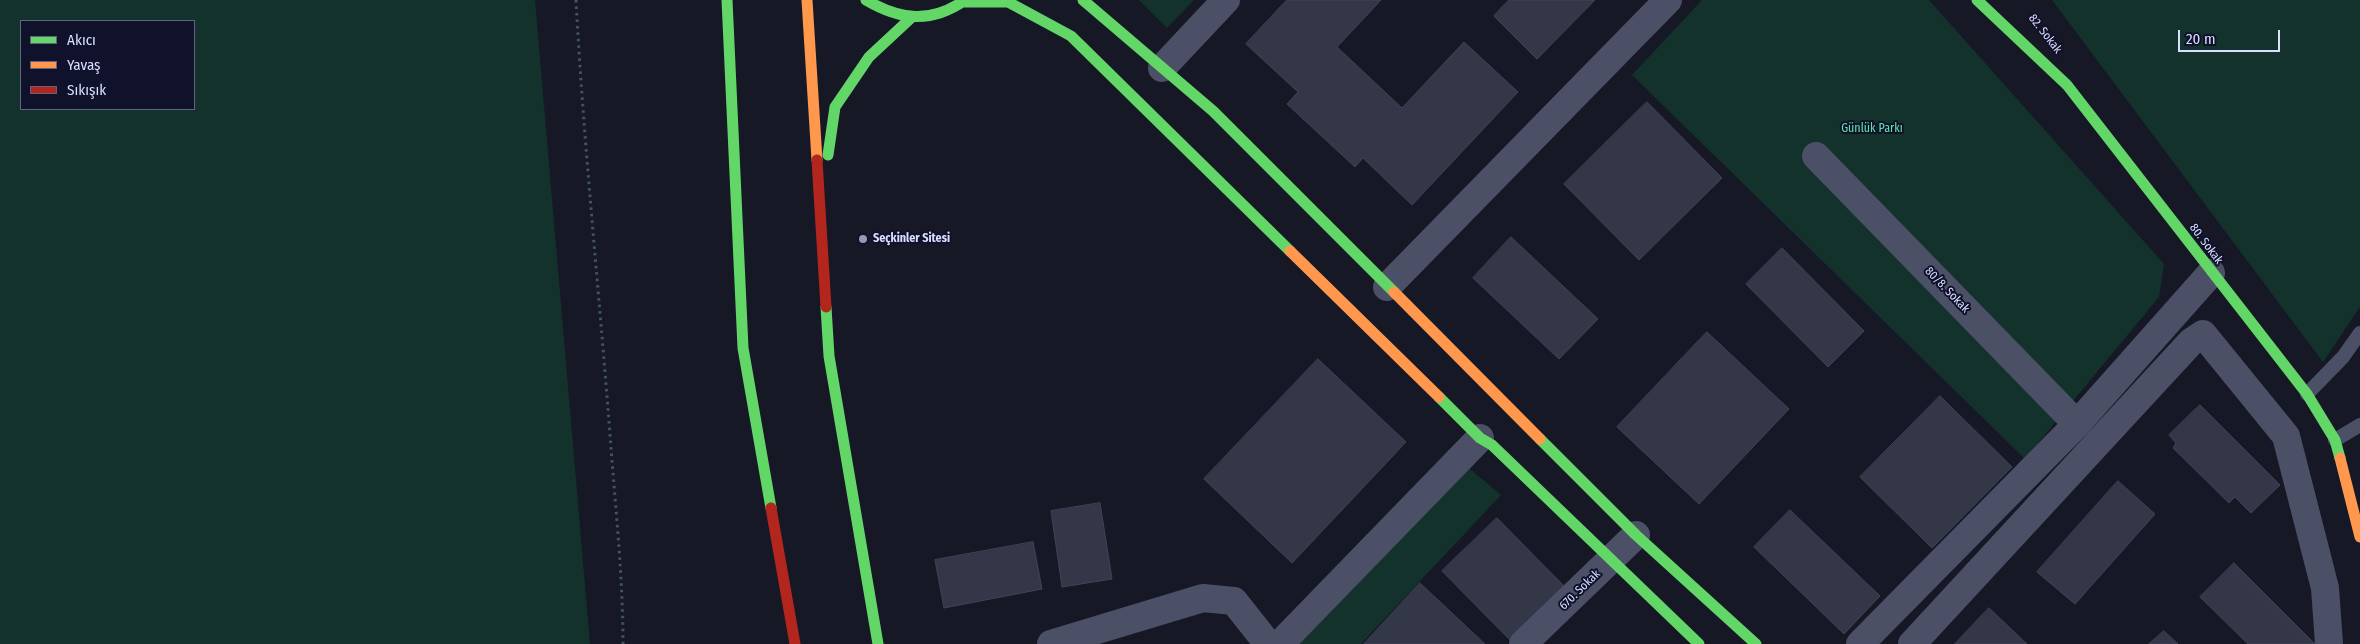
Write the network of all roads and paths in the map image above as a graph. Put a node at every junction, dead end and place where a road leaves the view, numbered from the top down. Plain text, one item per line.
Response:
1 (576, 0) edge
2 (727, 0) edge
3 (807, 0) edge
4 (866, 0) edge
5 (1083, 0) edge
6 (1226, 0) edge
7 (1668, 0) edge
8 (1977, 0) edge
9 (965, 1) edge
10 (912, 17) junction
11 (2019, 23) dead end
12 (1154, 76) junction
13 (2067, 85) junction
14 (1132, 98) junction
15 (1816, 156) dead end
16 (820, 211) junction
17 (2211, 273) junction
18 (1388, 287) junction
19 (2360, 333) edge
20 (2307, 394) junction
21 (2077, 424) junction
22 (2360, 425) edge
23 (1480, 438) junction
24 (2336, 440) junction
25 (1636, 535) junction
26 (2360, 537) edge
27 (1611, 559) junction
28 (623, 644) edge
29 (795, 644) edge
30 (878, 644) edge
31 (1051, 644) edge
32 (1268, 644) edge
33 (1280, 644) edge
34 (1523, 644) edge
35 (1699, 644) edge
36 (1756, 644) edge
37 (1860, 644) edge
38 (1912, 644) edge
39 (2330, 644) edge

1 - 28 path
2 - 29 main road
3 - 16 main road
4 - 10 main road
5 - 12 main road
6 - 12 street
7 - 18 street
8 - 13 main road, 80. Sokak
9 - 10 main road
9 - 14 main road
10 - 16 main road
11 - 13 main road, 82. Sokak
12 - 14 main road
12 - 18 main road
13 - 17 main road, 80. Sokak
14 - 23 main road
15 - 21 street, 80/8. Sokak
16 - 30 main road
17 - 20 main road, 80. Sokak
17 - 21 street
18 - 25 main road
19 - 20 lane
20 - 24 main road, 80. Sokak
21 - 37 street
22 - 24 lane
23 - 27 main road
23 - 33 street
24 - 26 main road, 80. Sokak
25 - 27 street, 670. Sokak
25 - 36 main road
27 - 34 street, 670. Sokak
27 - 35 main road
31 - 32 street
38 - 39 street

